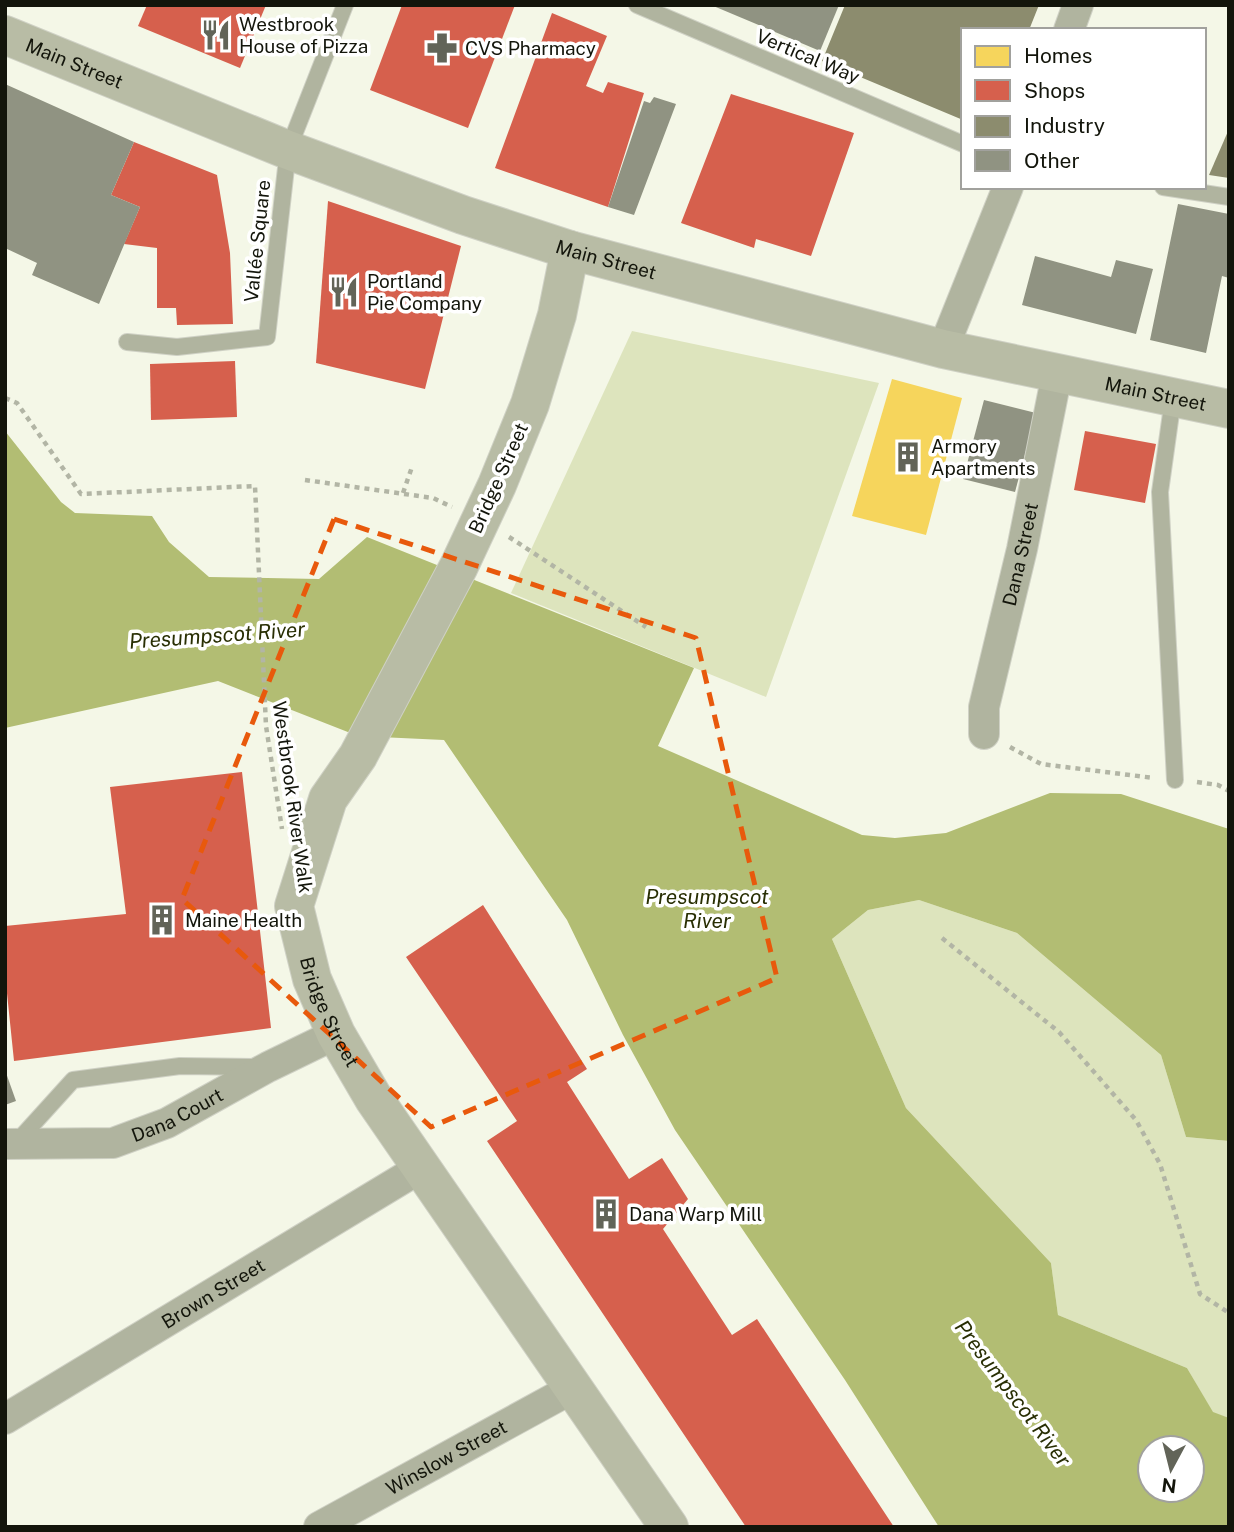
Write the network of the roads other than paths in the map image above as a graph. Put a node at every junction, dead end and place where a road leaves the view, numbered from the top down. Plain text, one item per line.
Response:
1 (345, 5) edge
2 (637, 5) edge
3 (1077, 5) edge
4 (1070, 28) edge
5 (5, 35) edge
6 (961, 143) edge
7 (288, 150) junction
8 (1007, 189) edge
9 (1175, 189) edge
10 (1229, 198) edge
11 (570, 250) junction
12 (127, 342) dead end
13 (943, 349) junction
14 (1057, 374) junction
15 (1173, 399) junction
16 (1229, 409) edge
17 (984, 734) road end
18 (1175, 780) dead end
19 (336, 1034) junction
20 (268, 1067) junction
21 (10, 1144) edge
22 (422, 1167) junction
23 (573, 1388) junction
24 (5, 1419) edge
25 (319, 1527) edge
26 (669, 1527) edge

1 - 7 lane, Vallée Square
2 - 6 lane, Vertical Way
3 - 4 street
5 - 7 street, Main Street
7 - 11 street, Main Street
7 - 12 lane, Vallée Square
8 - 13 street
9 - 10 lane
11 - 13 street, Main Street
11 - 19 street, Bridge Street
13 - 14 street, Main Street
14 - 15 street, Main Street
14 - 17 street, Dana Street
15 - 16 street, Main Street
15 - 18 lane
19 - 20 street, Dana Court
19 - 22 street, Bridge Street
20 - 21 street, Dana Court
20 - 21 lane
22 - 23 street, Bridge Street
22 - 24 street, Brown Street
23 - 25 street, Winslow Street
23 - 26 street, Bridge Street

